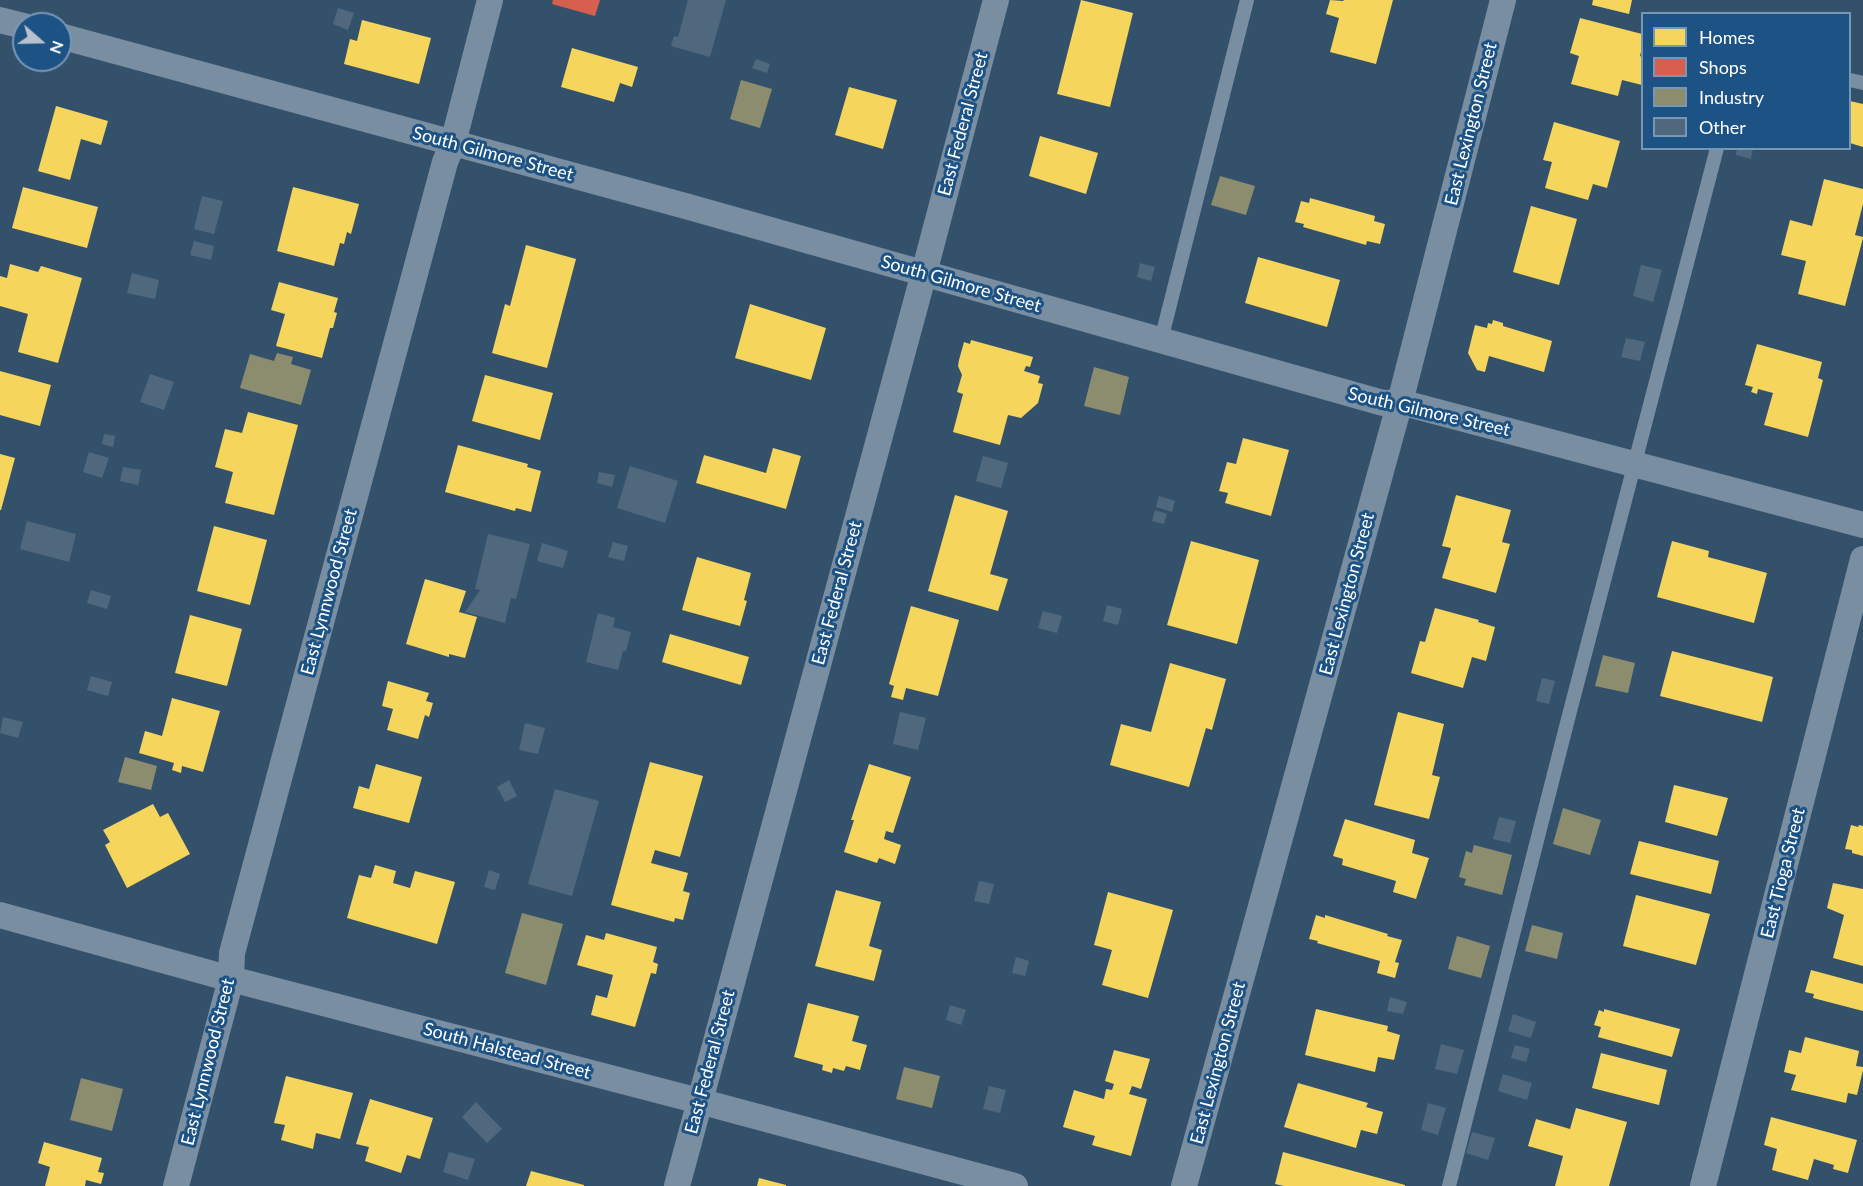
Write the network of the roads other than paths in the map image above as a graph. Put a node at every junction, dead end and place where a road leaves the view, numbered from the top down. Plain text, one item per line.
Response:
1 (490, 0) edge
2 (996, 0) edge
3 (1247, 0) edge
4 (1503, 0) edge
5 (72, 39) edge
6 (453, 143) junction
7 (1716, 150) edge
8 (924, 273) junction
9 (1161, 340) junction
10 (1400, 402) junction
11 (1635, 463) junction
12 (1863, 525) edge
13 (1863, 559) edge
14 (0, 915) edge
15 (231, 979) junction
16 (699, 1101) junction
17 (176, 1186) edge
18 (677, 1186) edge
19 (1015, 1186) edge
20 (1184, 1186) edge
21 (1449, 1186) edge
22 (1703, 1186) edge

1 - 6 street, East Lynnwood Street
2 - 8 street, East Federal Street
3 - 9 lane
4 - 10 street, East Lexington Street
5 - 6 street, South Gilmore Street
6 - 8 street, South Gilmore Street
6 - 15 street, East Lynnwood Street
7 - 11 lane
8 - 9 street, South Gilmore Street
8 - 16 street, East Federal Street
9 - 10 street, South Gilmore Street
10 - 11 street, South Gilmore Street
10 - 20 street, East Lexington Street
11 - 12 street, South Gilmore Street
11 - 21 lane
13 - 22 street, East Tioga Street
14 - 15 street, South Halstead Street
15 - 16 street, South Halstead Street
15 - 17 street, East Lynnwood Street
16 - 18 street, East Federal Street
16 - 19 street, South Halstead Street

